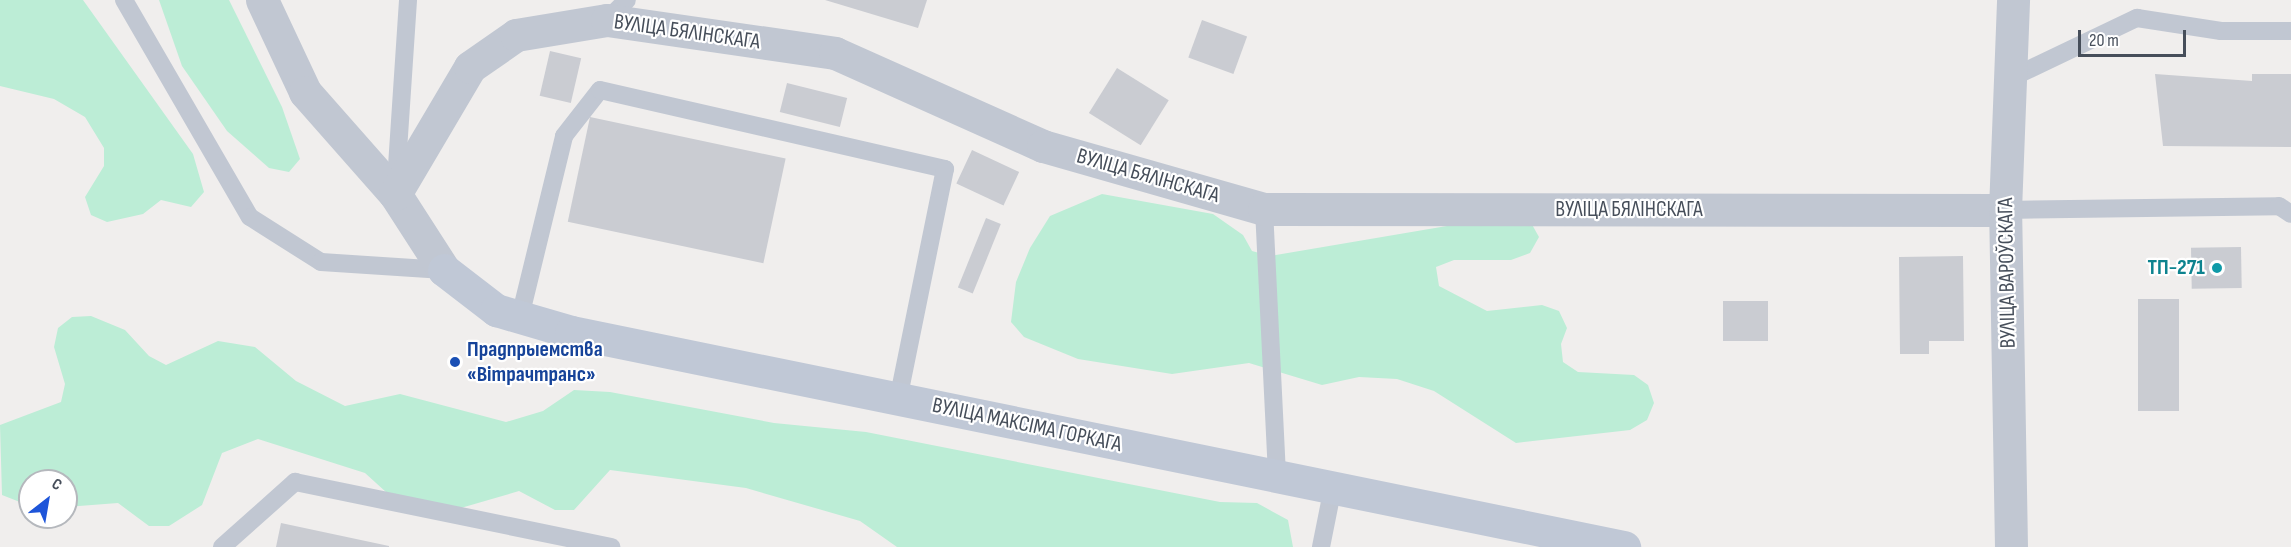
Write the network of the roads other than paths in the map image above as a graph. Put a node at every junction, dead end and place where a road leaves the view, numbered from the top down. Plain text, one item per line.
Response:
1 (124, 0) edge
2 (262, 0) edge
3 (408, 0) edge
4 (2013, 0) edge
5 (617, 10) edge
6 (2291, 32) edge
7 (2011, 78) junction
8 (395, 194) junction
9 (1264, 209) junction
10 (2006, 210) junction
11 (2291, 213) edge
12 (444, 270) junction
13 (520, 317) junction
14 (898, 399) junction
15 (1277, 476) junction
16 (1333, 487) junction
17 (222, 547) edge
18 (611, 547) edge
19 (1321, 547) edge
20 (1624, 547) edge
21 (2011, 547) edge

1 - 12 lane
2 - 8 street
3 - 8 lane
4 - 7 street, ВУЛІЦА ВАРОЎСКАГА
5 - 8 street, ВУЛІЦА БЯЛІНСКАГА
5 - 9 street, ВУЛІЦА БЯЛІНСКАГА
6 - 7 lane
7 - 10 street, ВУЛІЦА ВАРОЎСКАГА
8 - 12 street
9 - 10 street, ВУЛІЦА БЯЛІНСКАГА
9 - 15 lane
10 - 11 lane
10 - 21 street, ВУЛІЦА ВАРОЎСКАГА
12 - 13 main road, ВУЛІЦА МАКСІМА ГОРКАГА
13 - 14 main road, ВУЛІЦА МАКСІМА ГОРКАГА
13 - 14 lane
14 - 15 main road, ВУЛІЦА МАКСІМА ГОРКАГА
15 - 16 main road, ВУЛІЦА МАКСІМА ГОРКАГА
16 - 19 lane
16 - 20 main road, ВУЛІЦА МАКСІМА ГОРКАГА
17 - 18 lane

